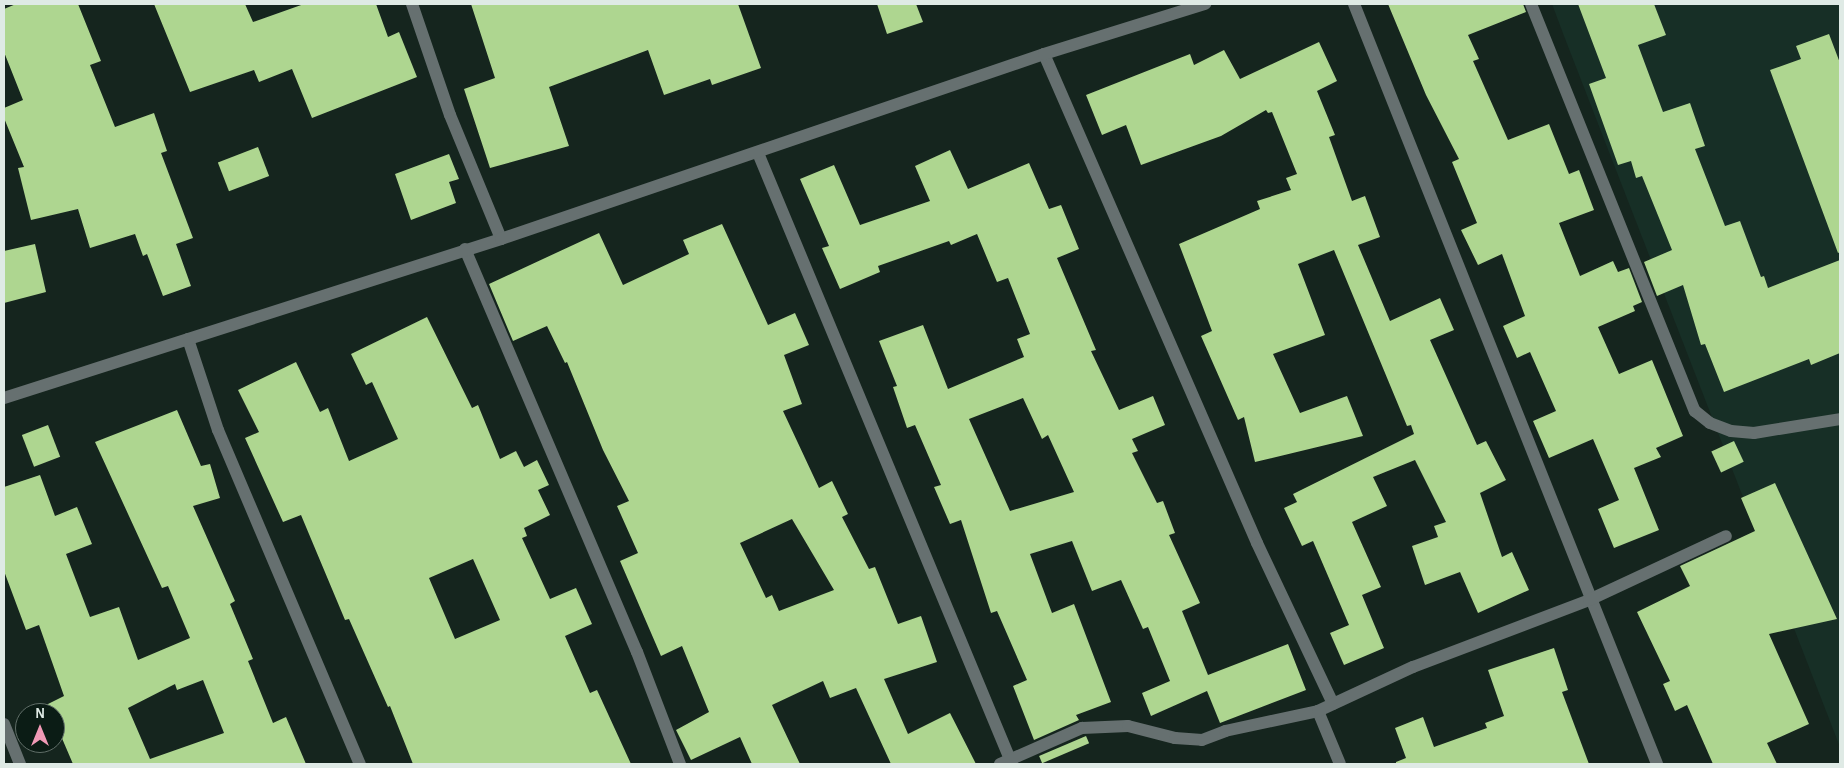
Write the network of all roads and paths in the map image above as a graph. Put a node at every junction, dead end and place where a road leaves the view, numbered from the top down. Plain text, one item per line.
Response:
1 (412, 4) edge
2 (1205, 4) edge
3 (1354, 4) edge
4 (1531, 4) edge
5 (1044, 54) junction
6 (758, 154) junction
7 (502, 238) junction
8 (465, 249) junction
9 (188, 339) junction
10 (4, 398) edge
11 (1840, 419) edge
12 (1726, 536) dead end
13 (1589, 600) junction
14 (1333, 704) junction
15 (1318, 711) junction
16 (4, 724) edge
17 (1008, 762) edge
18 (20, 764) edge
19 (360, 764) edge
20 (680, 764) edge
21 (1340, 764) edge
22 (1657, 764) edge

1 - 7 street
2 - 5 street
3 - 13 street
4 - 11 street
5 - 6 street
5 - 14 street
6 - 7 street
6 - 17 street
7 - 8 street
8 - 9 street
8 - 20 street
9 - 10 street
9 - 19 street
12 - 13 street
13 - 14 street
13 - 22 street
14 - 15 street
15 - 17 street
15 - 21 street
16 - 18 street

